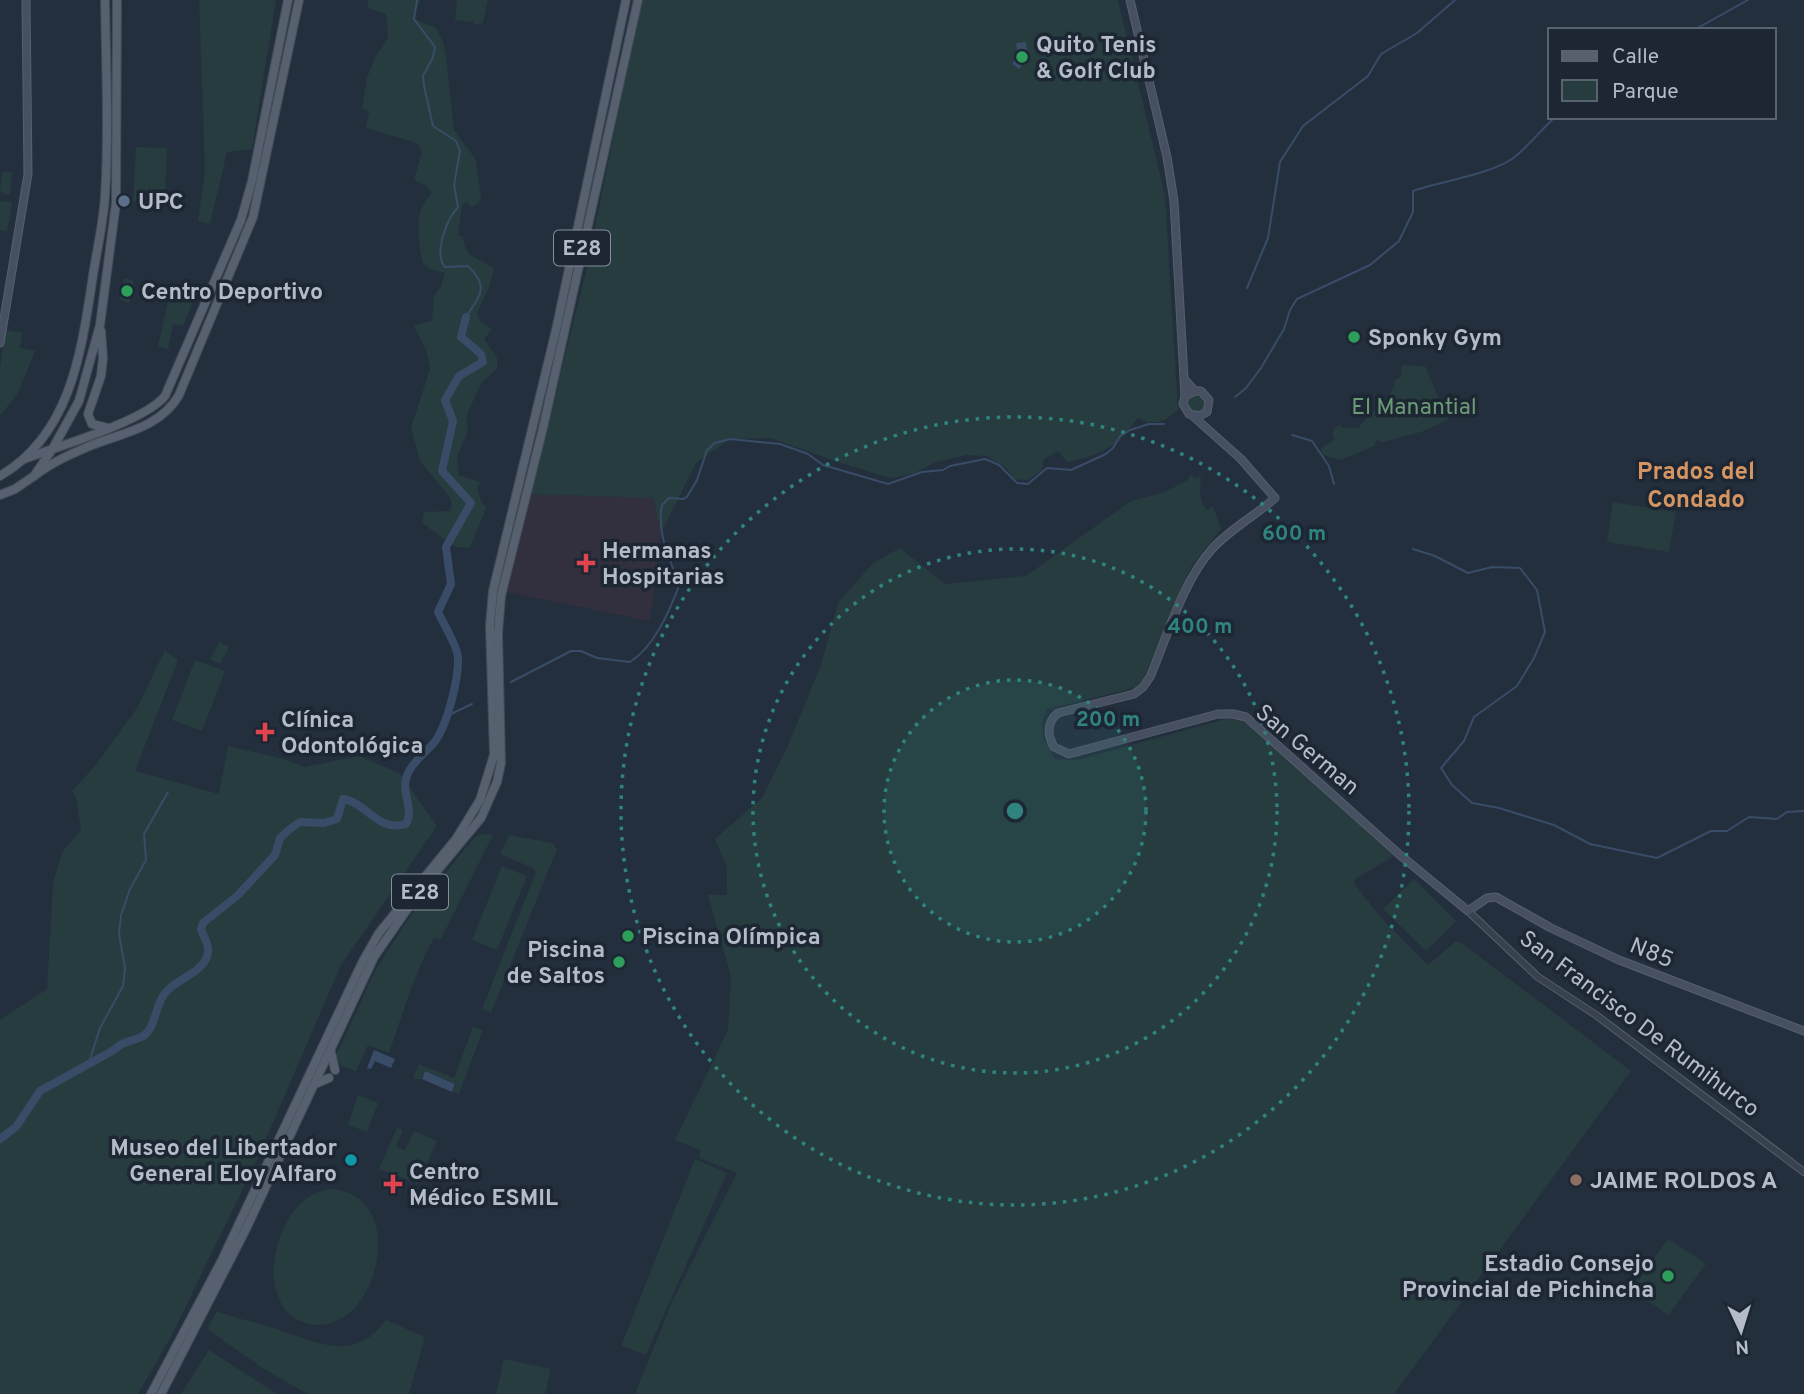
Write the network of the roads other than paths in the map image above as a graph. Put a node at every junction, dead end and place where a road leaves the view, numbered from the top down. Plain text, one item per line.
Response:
1 (26, 0) edge
2 (105, 0) edge
3 (117, 0) edge
4 (288, 0) edge
5 (299, 0) edge
6 (626, 0) edge
7 (638, 0) edge
8 (1130, 0) edge
9 (268, 100) junction
10 (271, 139) junction
11 (246, 201) junction
12 (579, 242) junction
13 (241, 251) junction
14 (566, 300) junction
15 (100, 325) junction
16 (0, 343) edge
17 (1185, 379) junction
18 (1195, 391) junction
19 (1185, 397) junction
20 (1206, 412) junction
21 (1194, 416) junction
22 (108, 428) junction
23 (1210, 429) junction
24 (53, 448) junction
25 (24, 459) junction
26 (9, 471) junction
27 (34, 476) junction
28 (0, 477) edge
29 (15, 489) junction
30 (516, 492) junction
31 (0, 495) edge
32 (525, 496) junction
33 (495, 682) junction
34 (497, 719) junction
35 (1423, 875) joint
36 (1468, 911) junction
37 (1804, 1031) edge
38 (331, 1052) junction
39 (335, 1070) dead end
40 (329, 1078) dead end
41 (316, 1084) junction
42 (1804, 1172) edge
43 (151, 1394) edge
44 (161, 1394) edge

1 - 16 main road
2 - 25 main road
3 - 15 main road
4 - 9 main road
5 - 10 main road
6 - 12 main road, E28
7 - 12 main road, E28
8 - 17 main road
9 - 10 main road
9 - 11 main road
10 - 13 main road
11 - 13 main road
11 - 22 main road
12 - 14 main road, E28
13 - 27 main road
14 - 30 main road, E28
14 - 32 main road, E28
15 - 22 main road
15 - 24 main road
17 - 18 main road
17 - 19 main road
18 - 19 main road
18 - 20 main road
19 - 21 main road
20 - 21 main road
20 - 23 main road
21 - 23 main road
22 - 24 main road
23 - 35 main road, San German
24 - 25 main road
24 - 27 main road
25 - 26 main road
25 - 27 main road
26 - 28 main road
26 - 29 main road
27 - 29 main road
29 - 31 main road
30 - 32 main road
30 - 33 main road, E28
32 - 33 main road, E28
33 - 34 main road, E28
34 - 38 main road, E28
34 - 43 main road, E28
35 - 36 main road, San Francisco De Rumihurco
36 - 37 main road, N85
36 - 42 street, San Francisco De Rumihurco
38 - 39 main road
38 - 41 main road, E28
40 - 41 main road
41 - 44 main road, E28

